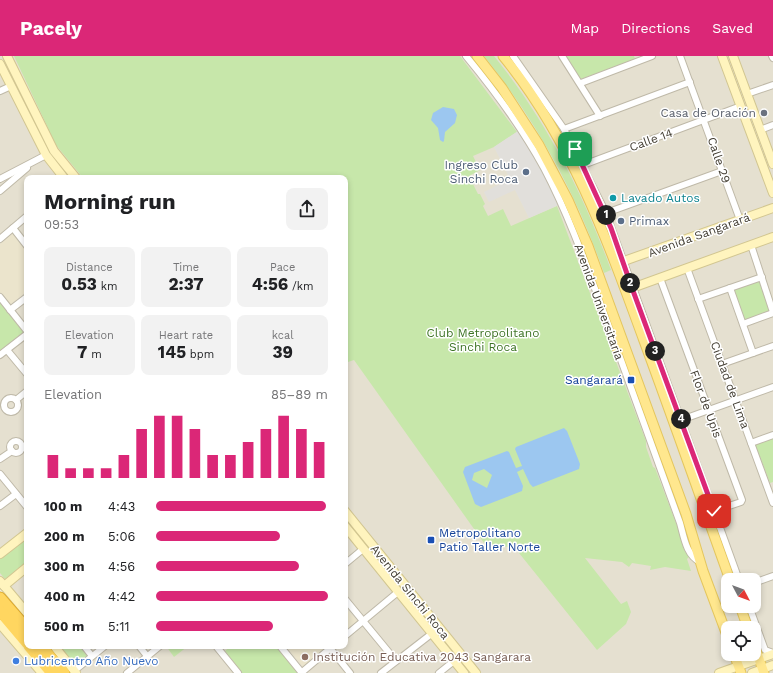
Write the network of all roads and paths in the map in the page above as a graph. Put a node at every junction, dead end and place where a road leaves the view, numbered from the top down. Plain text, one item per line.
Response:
1 (7, 56) edge
2 (466, 56) edge
3 (477, 56) edge
4 (503, 56) edge
5 (513, 56) edge
6 (562, 56) edge
7 (652, 56) edge
8 (680, 56) edge
9 (722, 56) edge
10 (733, 56) edge
11 (638, 58) edge
12 (0, 64) edge
13 (690, 82) junction
14 (581, 83) junction
15 (773, 84) edge
16 (11, 86) junction
17 (0, 91) edge
18 (747, 94) junction
19 (741, 106) junction
20 (600, 116) junction
21 (705, 120) junction
22 (773, 125) edge
23 (564, 129) junction
24 (760, 130) junction
25 (46, 155) junction
26 (36, 161) junction
27 (773, 164) edge
28 (583, 165) junction
29 (722, 171) junction
30 (62, 175) edge
31 (73, 175) edge
32 (0, 180) edge
33 (0, 191) edge
34 (773, 193) edge
35 (773, 208) edge
36 (606, 213) junction
37 (24, 218) edge
38 (740, 220) junction
39 (12, 228) junction
40 (773, 237) edge
41 (0, 239) edge
42 (24, 242) edge
43 (751, 245) junction
44 (624, 262) junction
45 (686, 268) junction
46 (762, 277) junction
47 (660, 278) junction
48 (632, 288) junction
49 (730, 288) junction
50 (0, 297) edge
51 (24, 299) edge
52 (698, 299) junction
53 (10, 310) junction
54 (773, 312) edge
55 (613, 315) junction
56 (743, 324) junction
57 (24, 329) edge
58 (24, 336) edge
59 (773, 346) edge
60 (7, 350) junction
61 (618, 352) junction
62 (753, 353) junction
63 (0, 355) edge
64 (722, 364) junction
65 (24, 370) edge
66 (773, 386) edge
67 (24, 393) edge
68 (16, 400) dead end
69 (735, 400) junction
70 (708, 410) junction
71 (681, 420) junction
72 (773, 435) edge
73 (751, 443) junction
74 (12, 450) dead end
75 (0, 459) edge
76 (0, 474) edge
77 (770, 486) edge
78 (16, 494) junction
79 (24, 503) edge
80 (773, 503) edge
81 (0, 506) edge
82 (714, 511) junction
83 (348, 515) edge
84 (348, 530) edge
85 (24, 535) edge
86 (363, 549) junction
87 (0, 554) edge
88 (348, 562) edge
89 (700, 562) junction
90 (24, 569) edge
91 (727, 573) edge
92 (737, 573) edge
93 (773, 578) edge
94 (761, 581) edge
95 (2, 583) edge
96 (398, 592) junction
97 (0, 598) edge
98 (348, 603) edge
99 (24, 609) edge
100 (0, 611) edge
101 (752, 613) edge
102 (363, 621) junction
103 (722, 621) edge
104 (0, 624) edge
105 (24, 626) edge
106 (439, 628) junction
107 (432, 633) junction
108 (348, 634) edge
109 (24, 639) edge
110 (32, 649) edge
111 (44, 649) edge
112 (56, 649) edge
113 (86, 649) edge
114 (101, 649) edge
115 (142, 649) edge
116 (156, 649) edge
117 (218, 649) edge
118 (282, 649) edge
119 (330, 649) edge
120 (333, 649) edge
121 (773, 653) edge
122 (92, 656) junction
123 (148, 656) junction
124 (761, 658) edge
125 (454, 661) junction
126 (756, 661) edge
127 (760, 661) edge
128 (396, 662) junction
129 (773, 665) edge
130 (740, 670) edge
131 (763, 671) edge
132 (71, 672) edge
133 (130, 672) edge
134 (42, 673) edge
135 (52, 673) edge
136 (238, 673) edge
137 (301, 673) edge
138 (350, 673) edge
139 (381, 673) edge
140 (439, 673) edge
141 (464, 673) edge
142 (476, 673) edge
143 (719, 673) edge
144 (752, 673) edge

1 - 31 main road
2 - 61 street, Avenida Universitaria
3 - 55 main road, Avenida Universitaria
4 - 91 main road
5 - 23 street
6 - 14 street
7 - 11 street
8 - 13 street, Calle 29
9 - 19 main road
10 - 18 main road
11 - 14 street
12 - 16 main road
13 - 20 street
13 - 21 street, Calle 29
14 - 20 street
15 - 18 street
16 - 17 street
16 - 25 main road
18 - 24 main road
19 - 21 street, Calle 14
19 - 34 main road
20 - 23 street
21 - 28 street, Calle 14
21 - 29 street, Calle 29
22 - 24 street
23 - 28 street
24 - 27 main road
25 - 26 street
25 - 30 main road
26 - 32 street
26 - 33 street
28 - 36 street
29 - 36 street
29 - 38 street, Calle 29
35 - 38 main road, Avenida Sangarará
36 - 44 street
37 - 39 street
38 - 44 main road, Avenida Sangarará
39 - 41 street
39 - 42 street
40 - 43 main road
43 - 45 main road
43 - 46 street
44 - 48 street
45 - 47 main road
45 - 52 street, Ciudad de Lima
46 - 49 street
46 - 54 street
47 - 48 main road
47 - 70 street, Flor de Upis
48 - 71 street
49 - 52 street
49 - 56 street
50 - 53 street
51 - 53 street
52 - 64 street, Ciudad de Lima
53 - 57 street
54 - 56 street
55 - 61 main road
55 - 89 main road, Avenida Universitaria
56 - 62 street
58 - 60 street
59 - 62 street
60 - 63 street
60 - 65 street
61 - 89 street, Avenida Universitaria
62 - 64 street
64 - 69 street, Ciudad de Lima
66 - 69 street
67 - 68 street
69 - 70 street
69 - 73 street, Ciudad de Lima
70 - 71 street
70 - 82 street, Flor de Upis
71 - 82 street
72 - 73 street
73 - 77 street, Ciudad de Lima
74 - 75 street
76 - 78 street
77 - 80 street, Ciudad de Lima
78 - 79 street
78 - 81 street
82 - 92 street
83 - 106 main road, Avenida Sinchi Roca
84 - 86 main road, Avenida Sinchi Roca
85 - 87 main road
86 - 88 street
86 - 96 main road, Avenida Sinchi Roca
89 - 103 main road, Avenida Universitaria
90 - 95 main road
93 - 94 street
95 - 99 main road
96 - 102 street
96 - 107 main road, Avenida Sinchi Roca
97 - 105 highway
98 - 102 street
100 - 109 highway
101 - 121 street
102 - 108 street
102 - 128 street
104 - 134 main road
106 - 107 street
106 - 142 main road, Avenida Sinchi Roca
107 - 125 main road, Avenida Sinchi Roca
107 - 128 street
110 - 135 highway
111 - 132 highway
112 - 132 main road
113 - 122 street
114 - 122 street
115 - 123 street
116 - 123 street
117 - 136 street
118 - 137 street
119 - 137 street
120 - 138 street
121 - 124 main road
122 - 132 street
123 - 133 street
125 - 140 street
125 - 141 main road, Avenida Sinchi Roca
126 - 130 main road
127 - 131 main road
128 - 139 street
129 - 131 main road
130 - 143 main road
131 - 144 main road

